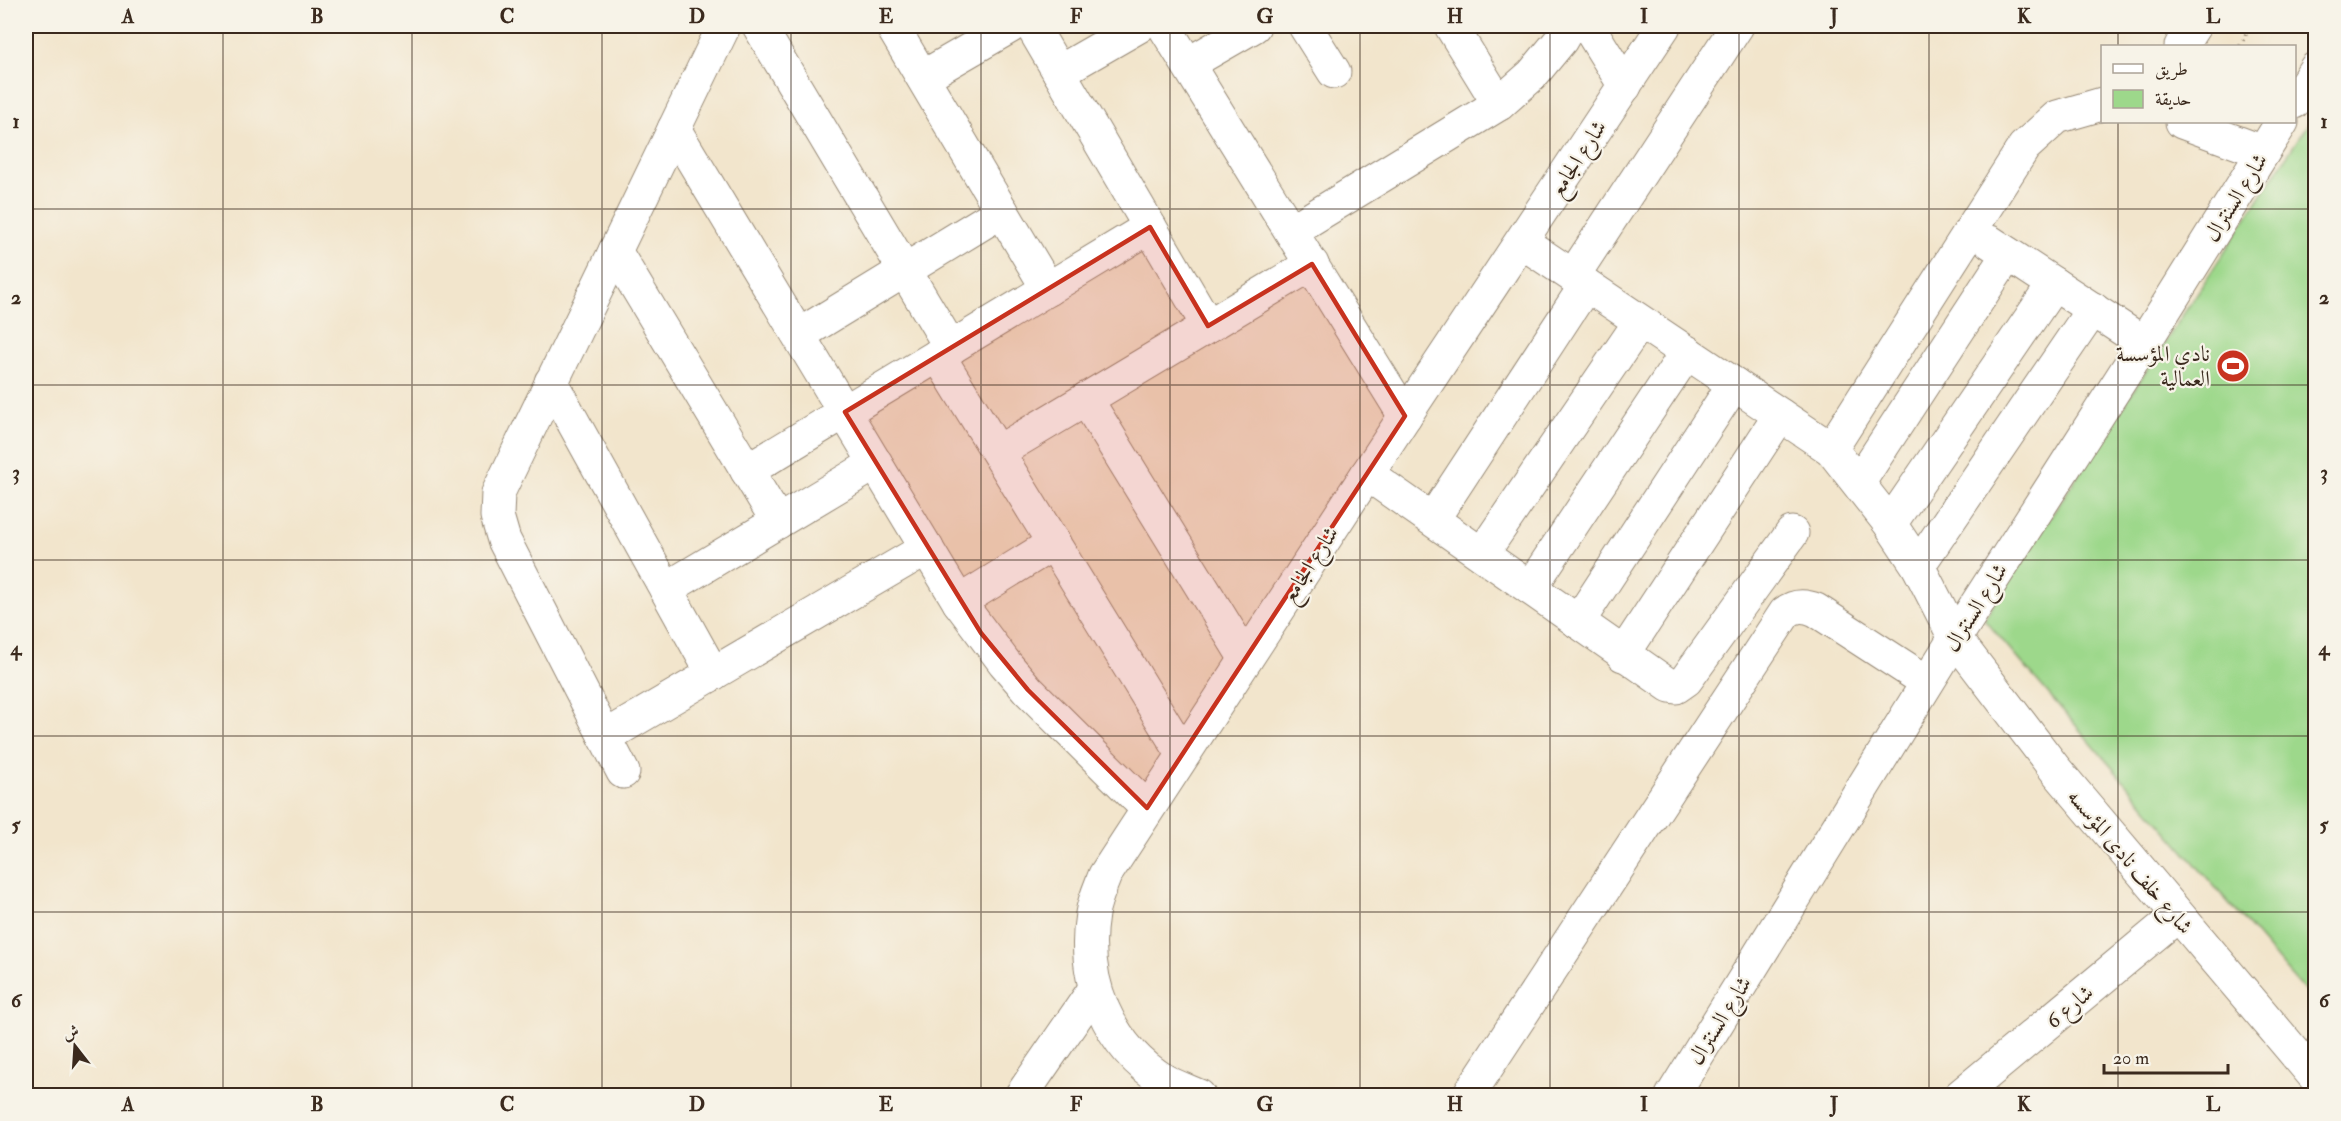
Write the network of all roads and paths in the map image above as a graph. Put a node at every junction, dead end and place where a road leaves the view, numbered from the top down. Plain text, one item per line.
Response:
1 (724, 26) edge
2 (759, 26) edge
3 (892, 26) edge
4 (1011, 26) edge
5 (1032, 26) edge
6 (1138, 26) edge
7 (1164, 26) edge
8 (1254, 26) edge
9 (1305, 26) edge
10 (1451, 26) edge
11 (1569, 26) edge
12 (1588, 26) edge
13 (1664, 26) edge
14 (1737, 26) edge
15 (2194, 26) edge
16 (2250, 26) edge
17 (2182, 45) edge
18 (2240, 45) edge
19 (1188, 64) junction
20 (2316, 68) edge
21 (1059, 72) junction
22 (1334, 72) dead end
23 (923, 77) junction
24 (1624, 86) junction
25 (2296, 100) edge
26 (1499, 104) junction
27 (2101, 105) edge
28 (2185, 123) edge
29 (2281, 123) edge
30 (674, 129) junction
31 (2263, 152) junction
32 (1002, 211) junction
33 (1150, 227) junction
34 (1971, 229) junction
35 (1291, 231) junction
36 (1522, 242) junction
37 (615, 251) junction
38 (2008, 254) junction
39 (1312, 264) junction
40 (904, 271) junction
41 (1579, 281) junction
42 (2054, 284) junction
43 (1048, 289) junction
44 (2093, 309) junction
45 (1640, 322) junction
46 (1208, 326) junction
47 (799, 336) junction
48 (2144, 343) junction
49 (944, 352) junction
50 (1687, 352) junction
51 (551, 382) junction
52 (1734, 384) junction
53 (1086, 399) junction
54 (845, 412) junction
55 (1780, 415) junction
56 (1405, 416) junction
57 (1831, 449) junction
58 (998, 452) junction
59 (876, 463) junction
60 (747, 471) junction
61 (1367, 474) junction
62 (1859, 482) junction
63 (1433, 519) junction
64 (778, 522) junction
65 (1890, 524) junction
66 (1792, 533) dead end
67 (1054, 543) junction
68 (927, 548) junction
69 (1482, 554) junction
70 (1918, 566) junction
71 (1530, 588) junction
72 (666, 589) junction
73 (959, 602) junction
74 (1578, 622) junction
75 (1955, 638) junction
76 (1623, 655) junction
77 (1246, 659) junction
78 (714, 674) junction
79 (1928, 682) junction
80 (605, 737) junction
81 (1183, 754) junction
82 (624, 772) dead end
83 (1147, 808) junction
84 (2177, 916) junction
85 (1094, 990) junction
86 (2316, 1078) edge
87 (1021, 1095) edge
88 (1199, 1095) edge
89 (1468, 1095) edge
90 (1672, 1095) edge
91 (1960, 1095) edge

1 - 30 street
2 - 40 street
3 - 23 street
4 - 23 street
5 - 21 street
6 - 21 street
7 - 19 street
8 - 19 street
9 - 22 street
10 - 26 street
11 - 26 street
12 - 24 street
13 - 24 street, شارع الجامع
14 - 41 street
15 - 17 street
16 - 18 path
19 - 35 street
20 - 25 street
21 - 33 street
23 - 32 street
24 - 36 street, شارع الجامع
26 - 35 street
27 - 34 street
28 - 31 street
29 - 31 street, شارع السنترال
30 - 37 street
30 - 47 street
31 - 48 street, شارع السنترال
32 - 40 street
32 - 43 street
33 - 43 street
33 - 46 street
34 - 38 street
34 - 57 street
35 - 39 street
36 - 41 street, شارع خلف نادى المؤسسه
36 - 56 street, شارع الجامع
37 - 51 street
37 - 60 street
38 - 42 street
38 - 62 street
39 - 46 street
39 - 56 street
40 - 47 street
40 - 49 street
41 - 45 street, شارع خلف نادى المؤسسه
41 - 63 street
42 - 44 street
42 - 65 street
43 - 49 street
44 - 48 street
44 - 70 street
45 - 50 street, شارع خلف نادى المؤسسه
45 - 69 street
46 - 53 street
47 - 54 street
48 - 75 street, شارع السنترال
49 - 54 street
49 - 58 street
50 - 52 street, شارع خلف نادى المؤسسه
50 - 71 street
51 - 72 street
51 - 80 street
52 - 55 street, شارع خلف نادى المؤسسه
52 - 74 street
53 - 58 street
53 - 77 street
54 - 59 street
54 - 60 street
55 - 57 street, شارع خلف نادى المؤسسه
55 - 76 street
56 - 61 street, شارع الجامع
57 - 62 street, شارع خلف نادى المؤسسه
58 - 67 street
59 - 64 street
59 - 68 street
60 - 64 street
61 - 63 street
61 - 77 street, شارع الجامع
62 - 65 street, شارع خلف نادى المؤسسه
63 - 69 street
64 - 72 street
65 - 70 street, شارع خلف نادى المؤسسه
66 - 76 street
67 - 73 street
67 - 81 street
68 - 73 street
68 - 78 street
69 - 71 street
70 - 75 street, شارع خلف نادى المؤسسه
71 - 74 street
72 - 78 street
73 - 83 street
74 - 76 street
75 - 79 street, شارع السنترال
75 - 84 street, شارع خلف نادى المؤسسه
77 - 81 street, شارع الجامع
78 - 80 street
79 - 89 street
79 - 90 street, شارع السنترال
80 - 82 street
81 - 83 street, شارع الجامع
83 - 85 street, شارع الجامع
84 - 86 street, شارع خلف نادى المؤسسه
84 - 91 street, شارع 6
85 - 87 street
85 - 88 street, شارع الجامع

